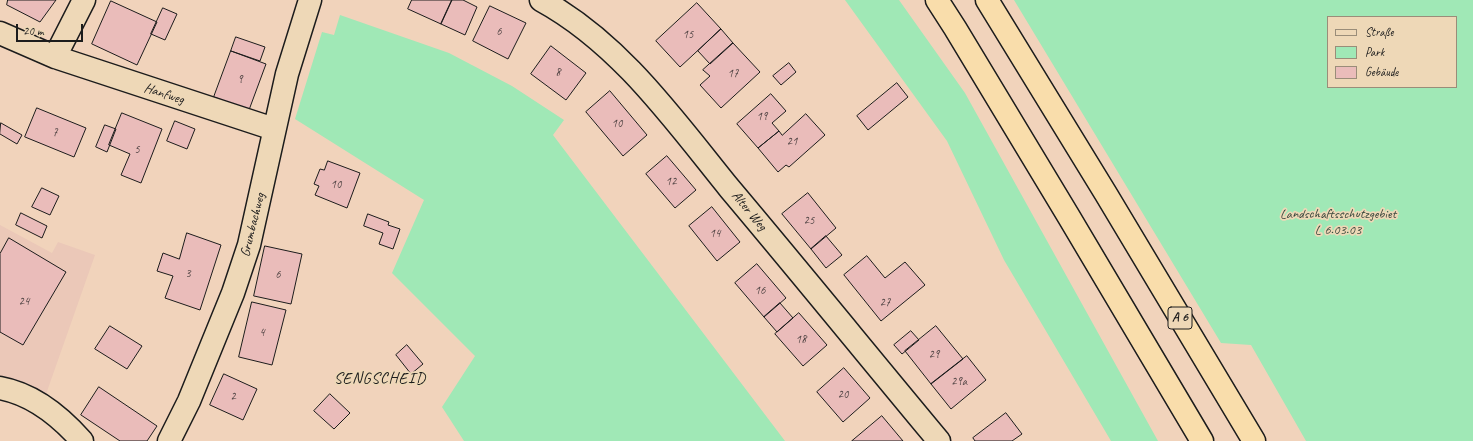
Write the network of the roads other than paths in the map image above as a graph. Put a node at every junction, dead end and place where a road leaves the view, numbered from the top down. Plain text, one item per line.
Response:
1 (84, 0) edge
2 (310, 0) edge
3 (540, 0) edge
4 (936, 0) edge
5 (987, 0) edge
6 (0, 34) edge
7 (55, 57) junction
8 (274, 129) junction
9 (0, 388) edge
10 (82, 441) edge
11 (169, 441) edge
12 (939, 441) edge
13 (1202, 441) edge
14 (1254, 441) edge

1 - 7 street
2 - 8 street, Grumbachweg
3 - 12 street, Alter Weg
4 - 13 highway
5 - 14 highway, A 6
6 - 7 street, Hanfweg
7 - 8 street, Hanfweg
8 - 11 street, Grumbachweg
9 - 10 street

